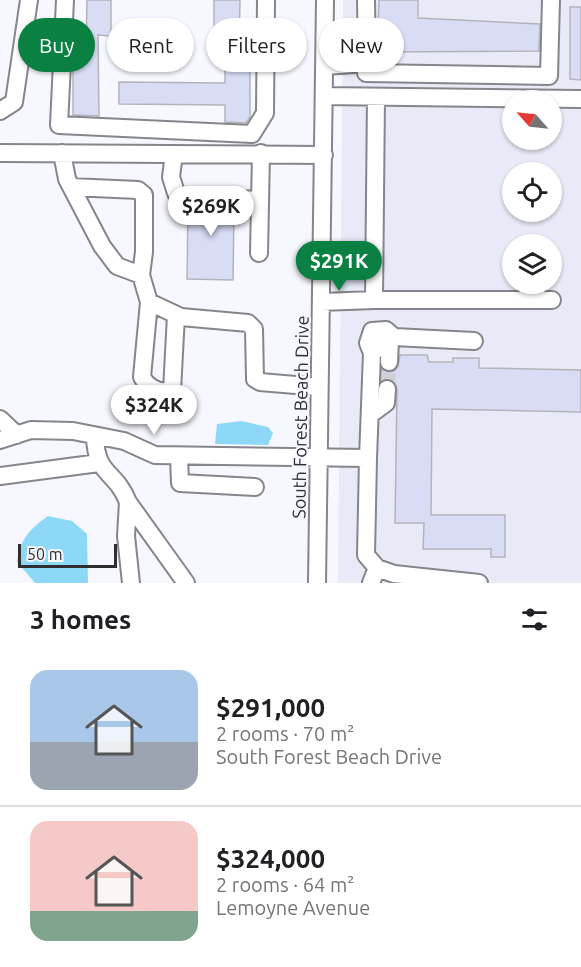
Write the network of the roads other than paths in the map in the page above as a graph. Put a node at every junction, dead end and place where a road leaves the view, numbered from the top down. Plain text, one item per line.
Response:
1 (29, 0) edge
2 (64, 0) edge
3 (266, 0) edge
4 (325, 0) edge
5 (366, 0) edge
6 (551, 0) edge
7 (325, 18) edge
8 (366, 18) edge
9 (325, 72) edge
10 (366, 72) edge
11 (324, 96) junction
12 (376, 97) junction
13 (581, 99) edge
14 (0, 111) edge
15 (0, 153) edge
16 (62, 153) junction
17 (261, 153) junction
18 (174, 154) junction
19 (324, 155) junction
20 (71, 187) junction
21 (188, 198) dead end
22 (234, 199) tunnel mouth
23 (260, 200) junction
24 (259, 253) dead end
25 (141, 275) junction
26 (374, 300) junction
27 (552, 300) dead end
28 (149, 302) junction
29 (321, 302) junction
30 (176, 315) junction
31 (392, 338) junction
32 (474, 341) dead end
33 (388, 362) tunnel mouth
34 (319, 387) junction
35 (387, 389) tunnel mouth
36 (371, 414) junction
37 (0, 419) edge
38 (17, 435) junction
39 (95, 436) junction
40 (0, 440) edge
41 (318, 456) junction
42 (179, 457) junction
43 (369, 458) junction
44 (99, 463) junction
45 (0, 476) edge
46 (255, 487) dead end
47 (128, 502) junction
48 (374, 576) edge
49 (131, 583) edge
50 (186, 583) edge
51 (317, 583) edge
52 (478, 583) edge

1 - 14 street
2 - 3 street
4 - 7 street, South Forest Beach Drive
5 - 8 street
6 - 10 street
9 - 11 street, South Forest Beach Drive
11 - 12 street
11 - 19 street, South Forest Beach Drive
12 - 13 street
12 - 26 street
15 - 16 street
16 - 18 street
16 - 20 street
17 - 18 street
17 - 19 street
17 - 23 street
18 - 21 street
19 - 29 street, South Forest Beach Drive
20 - 25 street
20 - 25 street
22 - 23 street
23 - 24 street
25 - 28 street
26 - 27 street
26 - 29 street
28 - 30 street
28 - 30 street
29 - 34 street, South Forest Beach Drive
30 - 34 street
31 - 32 street
31 - 33 street
31 - 36 street
34 - 41 street, South Forest Beach Drive
35 - 36 street
36 - 43 street
37 - 38 street
38 - 39 street
38 - 40 street
39 - 42 street
39 - 44 street
41 - 42 street
41 - 43 street
41 - 51 street, South Forest Beach Drive
42 - 46 street
43 - 48 street
44 - 45 street
44 - 47 street
47 - 49 street
47 - 50 street
48 - 52 street

